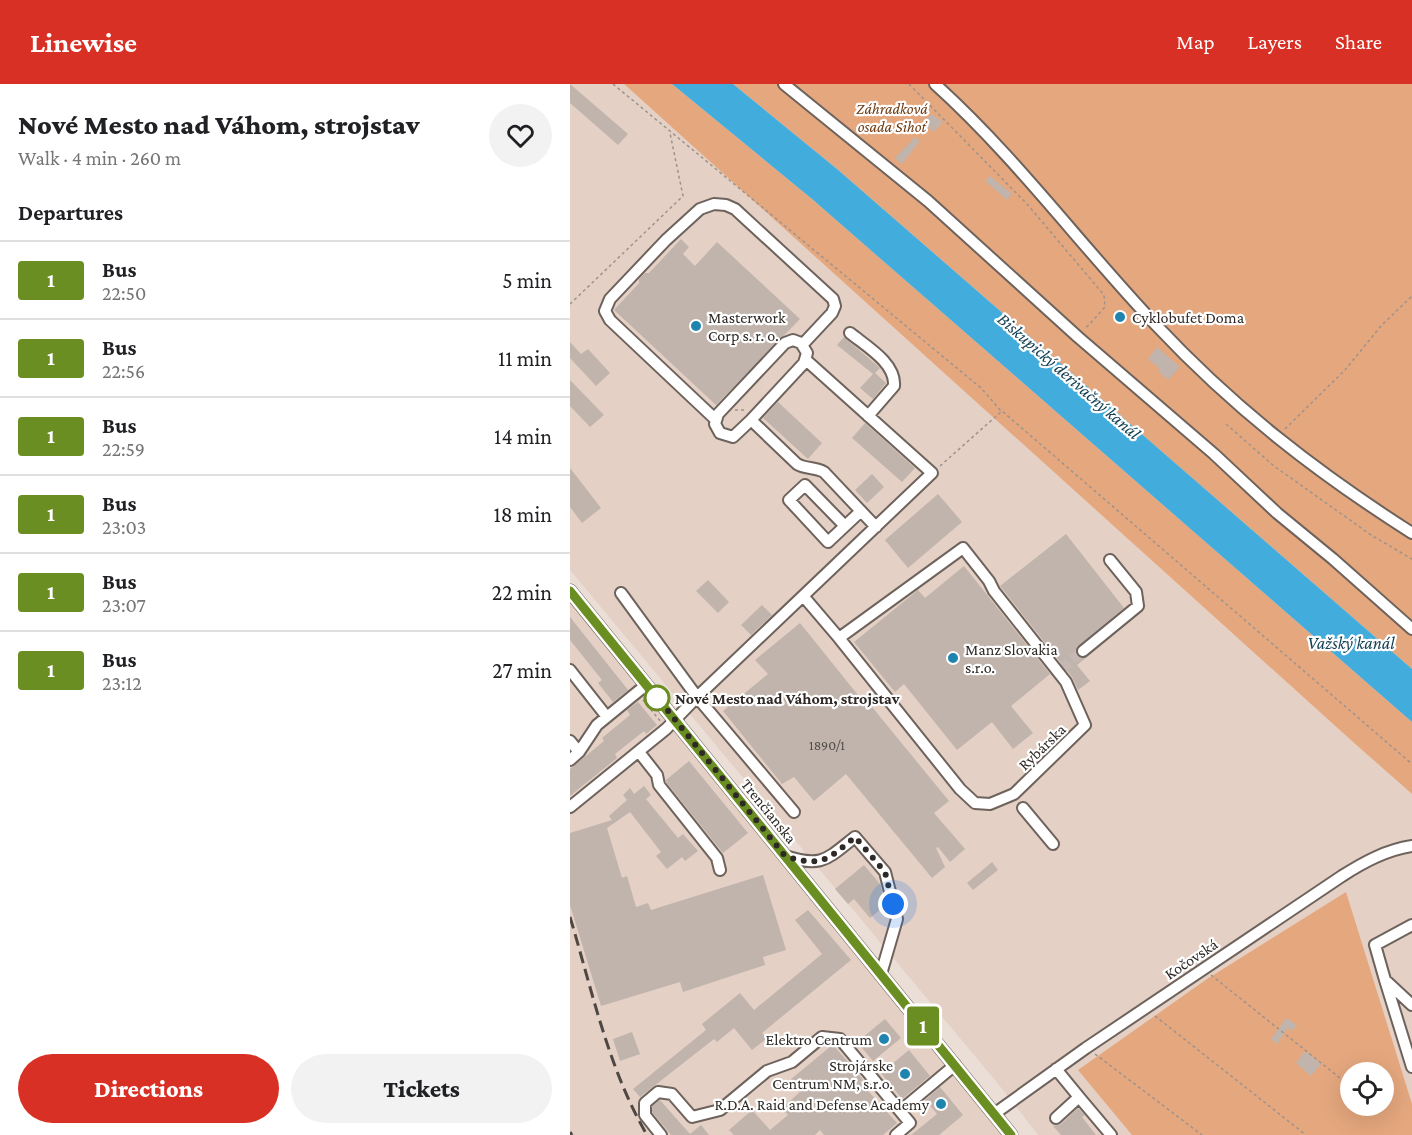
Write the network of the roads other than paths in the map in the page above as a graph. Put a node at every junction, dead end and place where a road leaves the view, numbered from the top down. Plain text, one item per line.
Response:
1 (784, 84) edge
2 (935, 84) edge
3 (850, 333) dead end
4 (803, 344) junction
5 (806, 360) junction
6 (719, 414) junction
7 (868, 416) junction
8 (751, 420) junction
9 (861, 511) junction
10 (845, 526) junction
11 (876, 527) junction
12 (1412, 533) edge
13 (1110, 560) dead end
14 (570, 591) edge
15 (621, 593) dead end
16 (804, 597) junction
17 (1412, 629) edge
18 (839, 638) junction
19 (1083, 651) tunnel mouth
20 (570, 670) edge
21 (646, 685) junction
22 (697, 697) junction
23 (607, 717) junction
24 (675, 720) junction
25 (570, 741) edge
26 (579, 752) junction
27 (639, 752) junction
28 (570, 760) edge
29 (570, 807) edge
30 (1023, 808) dead end
31 (794, 812) dead end
32 (1053, 844) dead end
33 (1412, 846) edge
34 (785, 856) junction
35 (720, 870) dead end
36 (1412, 925) edge
37 (881, 974) junction
38 (1385, 980) junction
39 (1412, 1005) edge
40 (955, 1065) junction
41 (1412, 1067) edge
42 (1056, 1069) junction
43 (1079, 1097) junction
44 (900, 1111) junction
45 (994, 1114) junction
46 (1056, 1118) dead end
47 (661, 1135) edge
48 (896, 1135) edge
49 (1011, 1135) edge
50 (1111, 1135) edge

1 - 17 street
2 - 12 street
3 - 7 street
4 - 5 street
4 - 6 street
4 - 6 street
5 - 7 street
5 - 8 street
6 - 8 street
7 - 11 street
8 - 9 street
9 - 10 street
9 - 11 street
10 - 10 street
11 - 16 street
13 - 19 street
14 - 21 main road, Trenčianska
15 - 22 street
16 - 18 street, Rybárska
16 - 22 street
18 - 18 street, Rybárska
20 - 23 street
21 - 23 street
21 - 24 main road, Trenčianska
22 - 24 street
22 - 31 street
23 - 26 street
24 - 27 street
24 - 34 main road, Trenčianska
25 - 26 street
26 - 28 street
27 - 29 street
27 - 35 street
30 - 32 street
33 - 42 street, Kočovská
34 - 37 main road, Trenčianska
34 - 37 street
36 - 38 street
37 - 40 main road, Trenčianska
38 - 39 street
38 - 41 street
40 - 44 street
40 - 45 main road, Trenčianska
42 - 43 street
42 - 45 street, Kočovská
43 - 46 street
43 - 50 street
44 - 47 street
44 - 48 street
45 - 49 main road, Trenčianska

